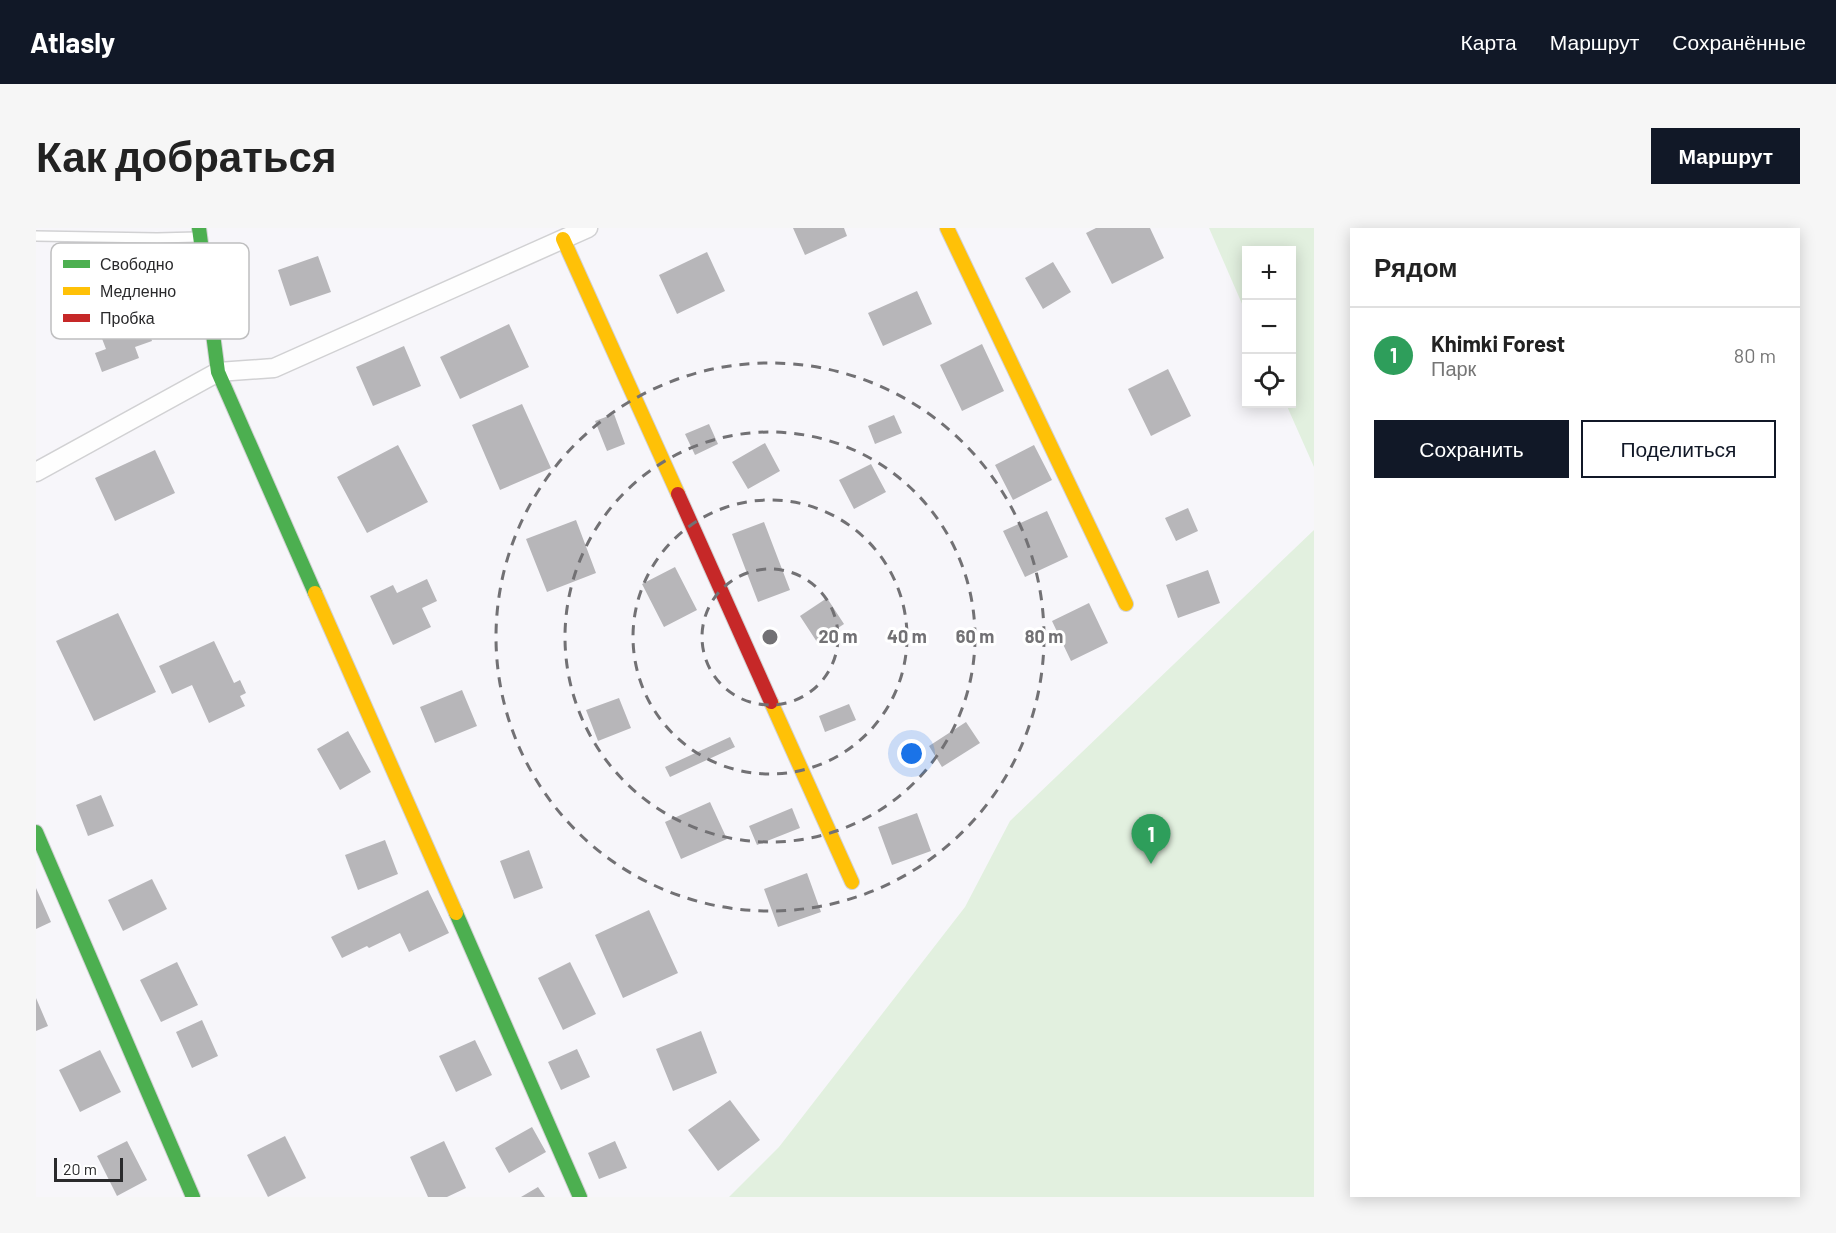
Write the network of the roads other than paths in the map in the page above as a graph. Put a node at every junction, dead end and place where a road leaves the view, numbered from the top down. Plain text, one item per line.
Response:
1 (588, 228) edge
2 (947, 228) edge
3 (199, 233) edge
4 (36, 236) edge
5 (563, 239) junction
6 (213, 339) edge
7 (218, 372) junction
8 (36, 472) edge
9 (1126, 604) dead end
10 (36, 831) edge
11 (852, 882) dead end
12 (193, 1197) edge
13 (580, 1197) edge

1 - 5 street
2 - 9 street
3 - 4 lane
5 - 7 street
5 - 11 street
6 - 7 street
7 - 8 street
7 - 13 street
10 - 12 street

